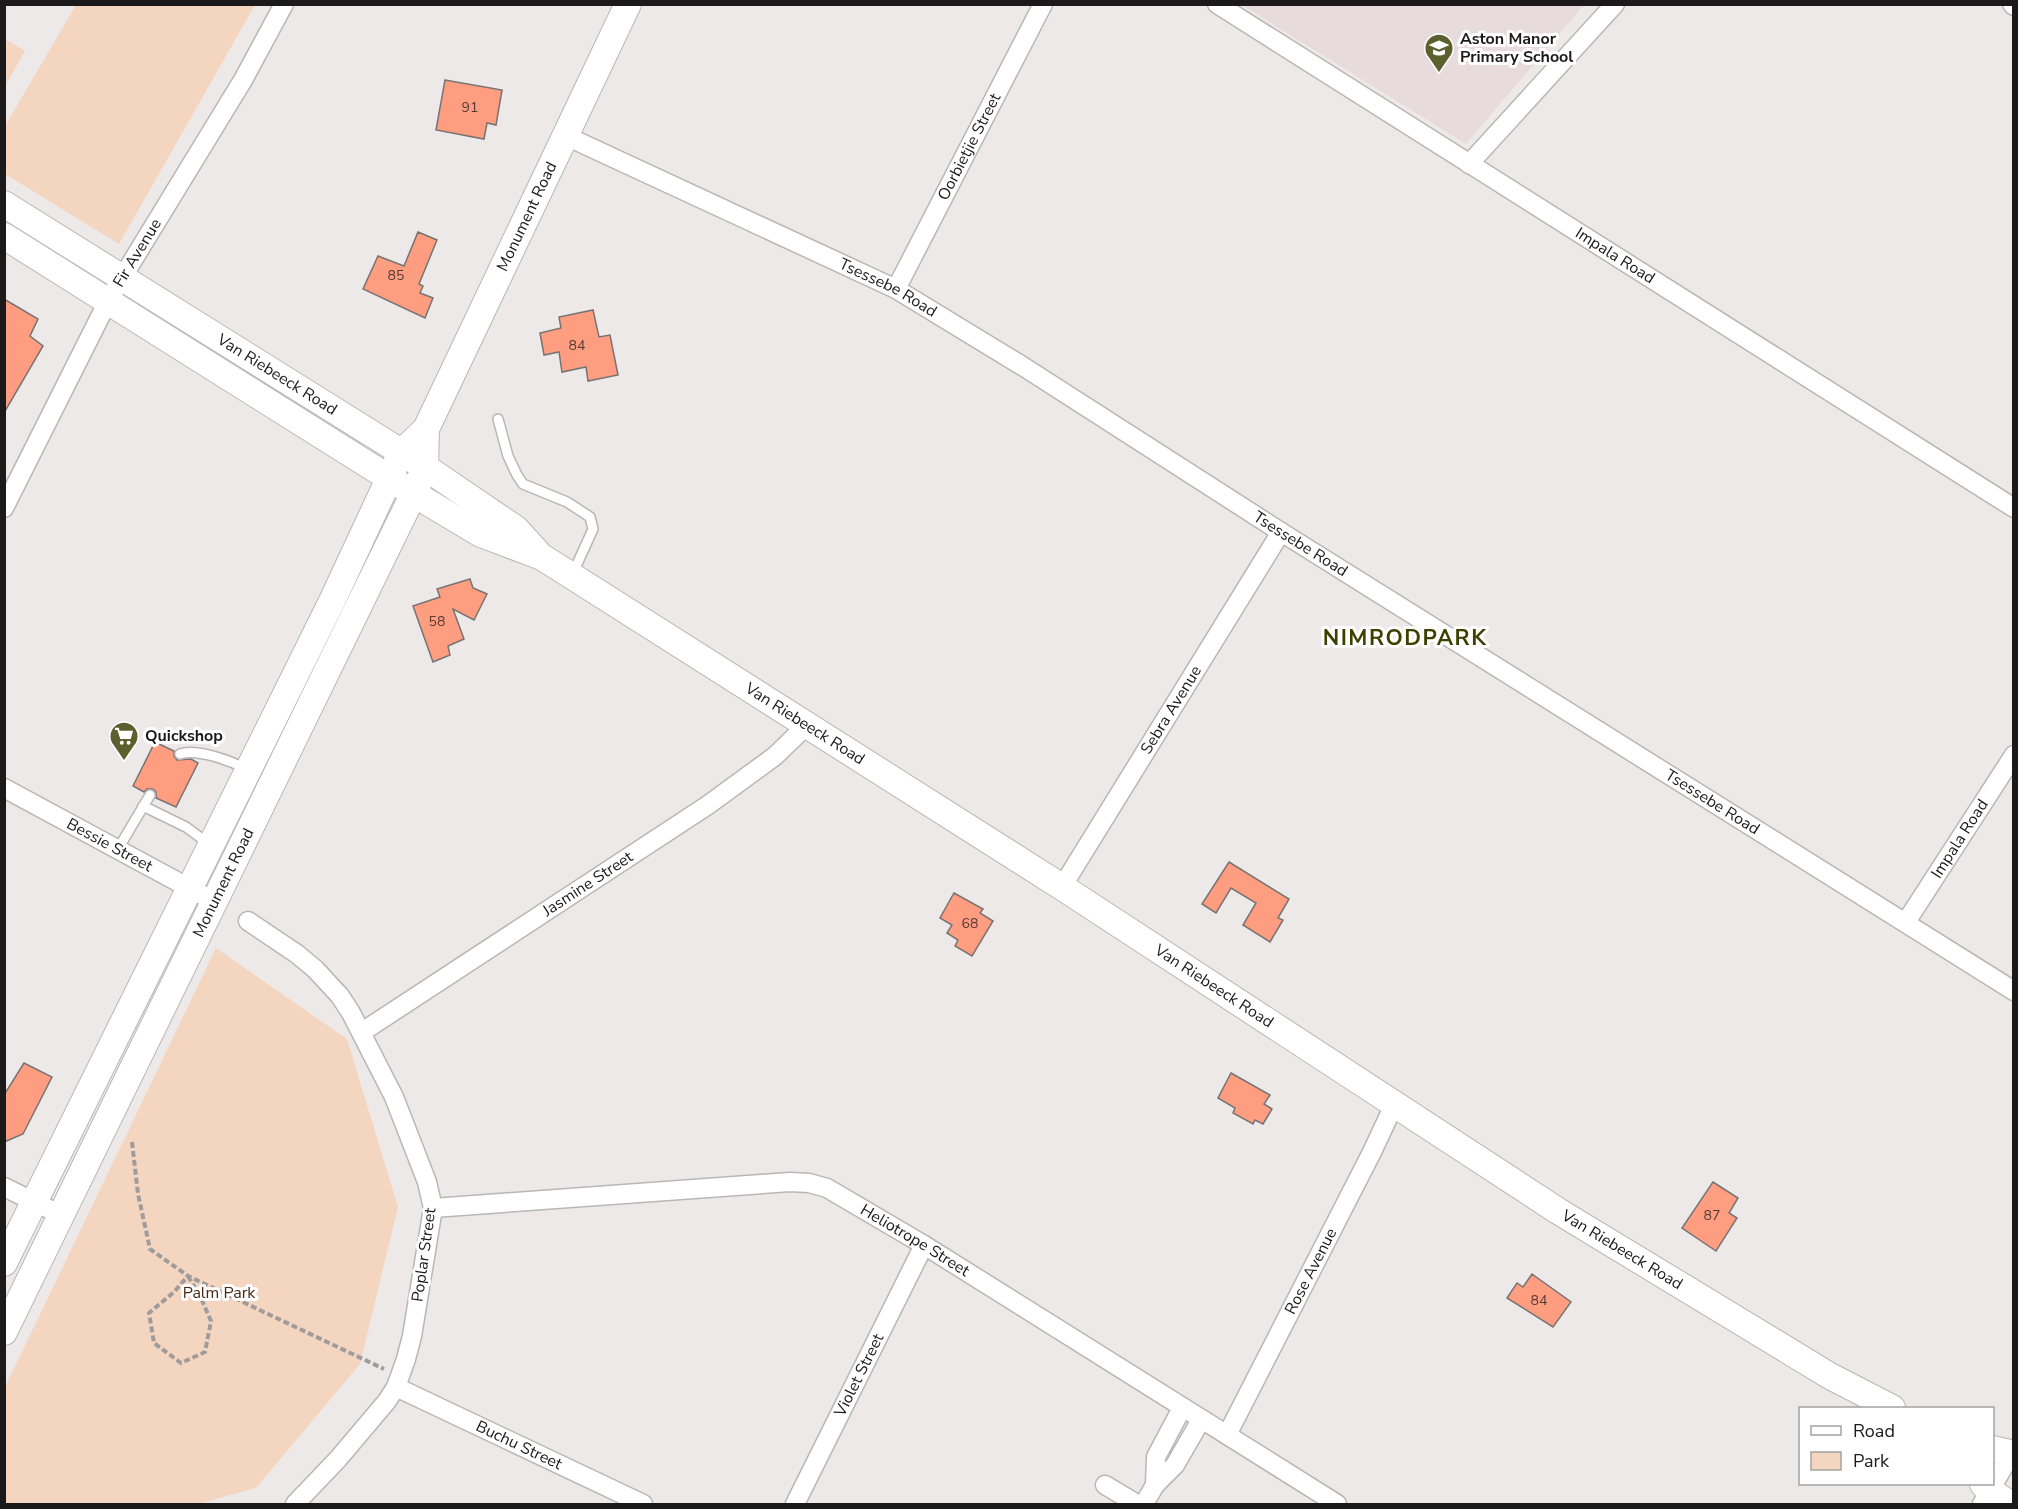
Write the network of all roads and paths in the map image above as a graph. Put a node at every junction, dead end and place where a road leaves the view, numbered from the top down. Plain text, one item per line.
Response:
1 (284, 4) edge
2 (628, 4) edge
3 (1043, 4) edge
4 (1217, 4) edge
5 (1615, 4) edge
6 (566, 135) junction
7 (1470, 164) junction
8 (4, 204) edge
9 (4, 236) edge
10 (122, 278) junction
11 (896, 289) junction
12 (108, 302) junction
13 (498, 419) dead end
14 (426, 429) junction
15 (401, 453) junction
16 (425, 467) junction
17 (390, 478) junction
18 (414, 493) junction
19 (4, 508) edge
20 (2013, 508) edge
21 (1281, 532) junction
22 (542, 556) junction
23 (572, 575) junction
24 (807, 725) junction
25 (180, 754) dead end
26 (2013, 755) edge
27 (248, 769) junction
28 (4, 788) edge
29 (150, 795) dead end
30 (143, 807) junction
31 (211, 846) junction
32 (118, 849) junction
33 (1062, 887) junction
34 (190, 888) junction
35 (215, 902) junction
36 (248, 921) dead end
37 (1906, 922) junction
38 (2013, 991) edge
39 (362, 1032) junction
40 (1394, 1105) junction
41 (132, 1142) dead end
42 (4, 1187) edge
43 (34, 1203) junction
44 (433, 1208) junction
45 (61, 1215) junction
46 (924, 1245) junction
47 (4, 1263) edge
48 (188, 1276) junction
49 (4, 1332) edge
50 (398, 1382) junction
51 (1890, 1407) edge
52 (1182, 1408) junction
53 (1202, 1420) junction
54 (1227, 1435) junction
55 (2008, 1451) edge
56 (1106, 1485) dead end
57 (1155, 1485) junction
58 (1991, 1496) edge
59 (295, 1504) edge
60 (643, 1504) edge
61 (795, 1504) edge
62 (1137, 1504) edge
63 (1144, 1504) edge
64 (1337, 1504) edge

1 - 10 street, Fir Avenue
2 - 6 street, Monument Road
3 - 11 street, Oorbietjie Street
4 - 7 street, Impala Road
5 - 7 street
6 - 11 street, Tsessebe Road
6 - 14 street, Monument Road
7 - 20 street, Impala Road
8 - 10 street, Van Riebeeck Road
9 - 12 street, Van Riebeeck Road
10 - 12 street, Fir Avenue
10 - 15 street, Van Riebeeck Road
11 - 21 street, Tsessebe Road
12 - 17 street, Van Riebeeck Road
12 - 19 street, Fir Avenue
13 - 23 lane
14 - 15 street, Monument Road
14 - 16 street, Monument Road
15 - 16 street, Van Riebeeck Road
15 - 17 street, Monument Road
16 - 18 street, Monument Road
16 - 22 street, Van Riebeeck Road
17 - 18 street, Van Riebeeck Road
17 - 27 street, Monument Road
18 - 22 street, Van Riebeeck Road
18 - 35 street, Monument Road
21 - 33 street, Sebra Avenue
21 - 37 street, Tsessebe Road
22 - 23 street, Van Riebeeck Road
23 - 24 street, Van Riebeeck Road
24 - 33 street, Van Riebeeck Road
24 - 39 street, Jasmine Street
25 - 27 lane
26 - 37 street, Impala Road
27 - 31 street, Monument Road
28 - 32 street, Bessie Street
29 - 30 lane
30 - 31 lane
30 - 32 lane
31 - 34 street, Monument Road
32 - 34 street, Bessie Street
33 - 40 street, Van Riebeeck Road
34 - 35 street, Bessie Street
34 - 43 street, Monument Road
35 - 45 street, Monument Road
36 - 39 street, Poplar Street
37 - 38 street, Tsessebe Road
39 - 44 street, Poplar Street
40 - 51 street, Van Riebeeck Road
40 - 54 street, Rose Avenue
41 - 48 path
42 - 43 street
43 - 45 street
43 - 47 street, Monument Road
44 - 46 street, Heliotrope Street
44 - 50 street, Poplar Street
45 - 49 street, Monument Road
46 - 52 street, Heliotrope Street
46 - 61 street, Violet Street
48 - 48 path
48 - 50 path
50 - 59 street, Poplar Street
50 - 60 street, Buchu Street
52 - 53 street, Heliotrope Street
52 - 57 street
53 - 54 street, Heliotrope Street
53 - 57 street
54 - 64 street, Heliotrope Street
55 - 58 street
56 - 62 street
57 - 63 street

